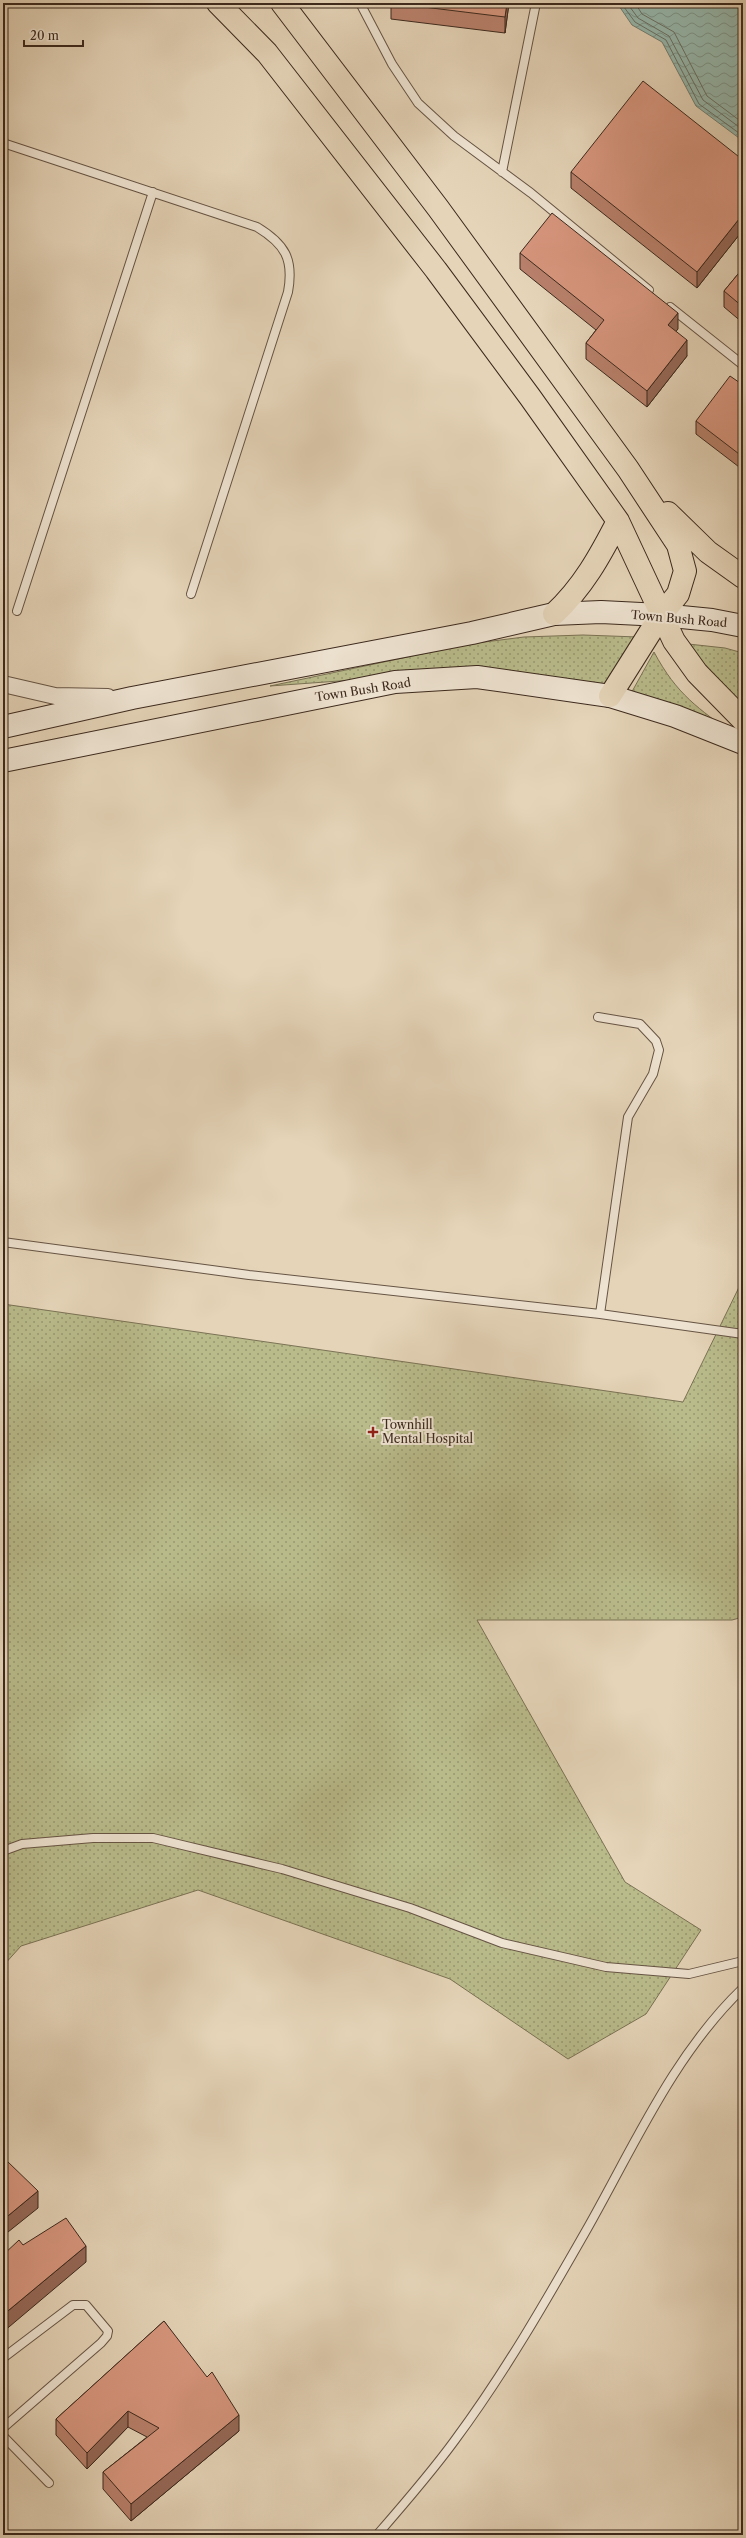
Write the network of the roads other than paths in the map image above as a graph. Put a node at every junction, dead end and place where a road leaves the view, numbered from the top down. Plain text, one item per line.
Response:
1 (218, 3) edge
2 (282, 3) edge
3 (360, 3) edge
4 (536, 3) edge
5 (3, 143) edge
6 (502, 172) junction
7 (153, 192) junction
8 (653, 293) edge
9 (666, 303) edge
10 (743, 365) edge
11 (628, 469) junction
12 (618, 521) junction
13 (743, 577) edge
14 (191, 594) dead end
15 (17, 611) dead end
16 (554, 614) junction
17 (660, 615) junction
18 (743, 626) edge
19 (3, 684) edge
20 (610, 696) junction
21 (132, 698) junction
22 (743, 720) edge
23 (3, 727) edge
24 (743, 743) edge
25 (3, 761) edge
26 (598, 1017) dead end
27 (3, 1242) edge
28 (600, 1314) junction
29 (743, 1334) edge
30 (3, 1851) edge
31 (743, 1961) edge
32 (743, 1988) edge
33 (3, 2358) edge
34 (3, 2428) edge
35 (3, 2436) edge
36 (49, 2483) dead end
37 (377, 2535) edge

1 - 12 highway
2 - 11 highway
3 - 6 lane
4 - 6 lane
5 - 7 lane
6 - 8 lane
7 - 14 lane
7 - 15 lane
9 - 10 lane
11 - 13 highway
11 - 17 highway
12 - 16 highway
12 - 17 highway
16 - 17 street, Town Bush Road
16 - 21 street, Town Bush Road
17 - 18 street, Town Bush Road
17 - 20 highway
17 - 22 highway
19 - 21 street
20 - 24 street, Town Bush Road
20 - 25 street, Town Bush Road
21 - 23 street, Town Bush Road
26 - 28 lane
27 - 28 lane
28 - 29 lane
30 - 31 lane
32 - 37 lane
33 - 34 lane
35 - 36 lane

